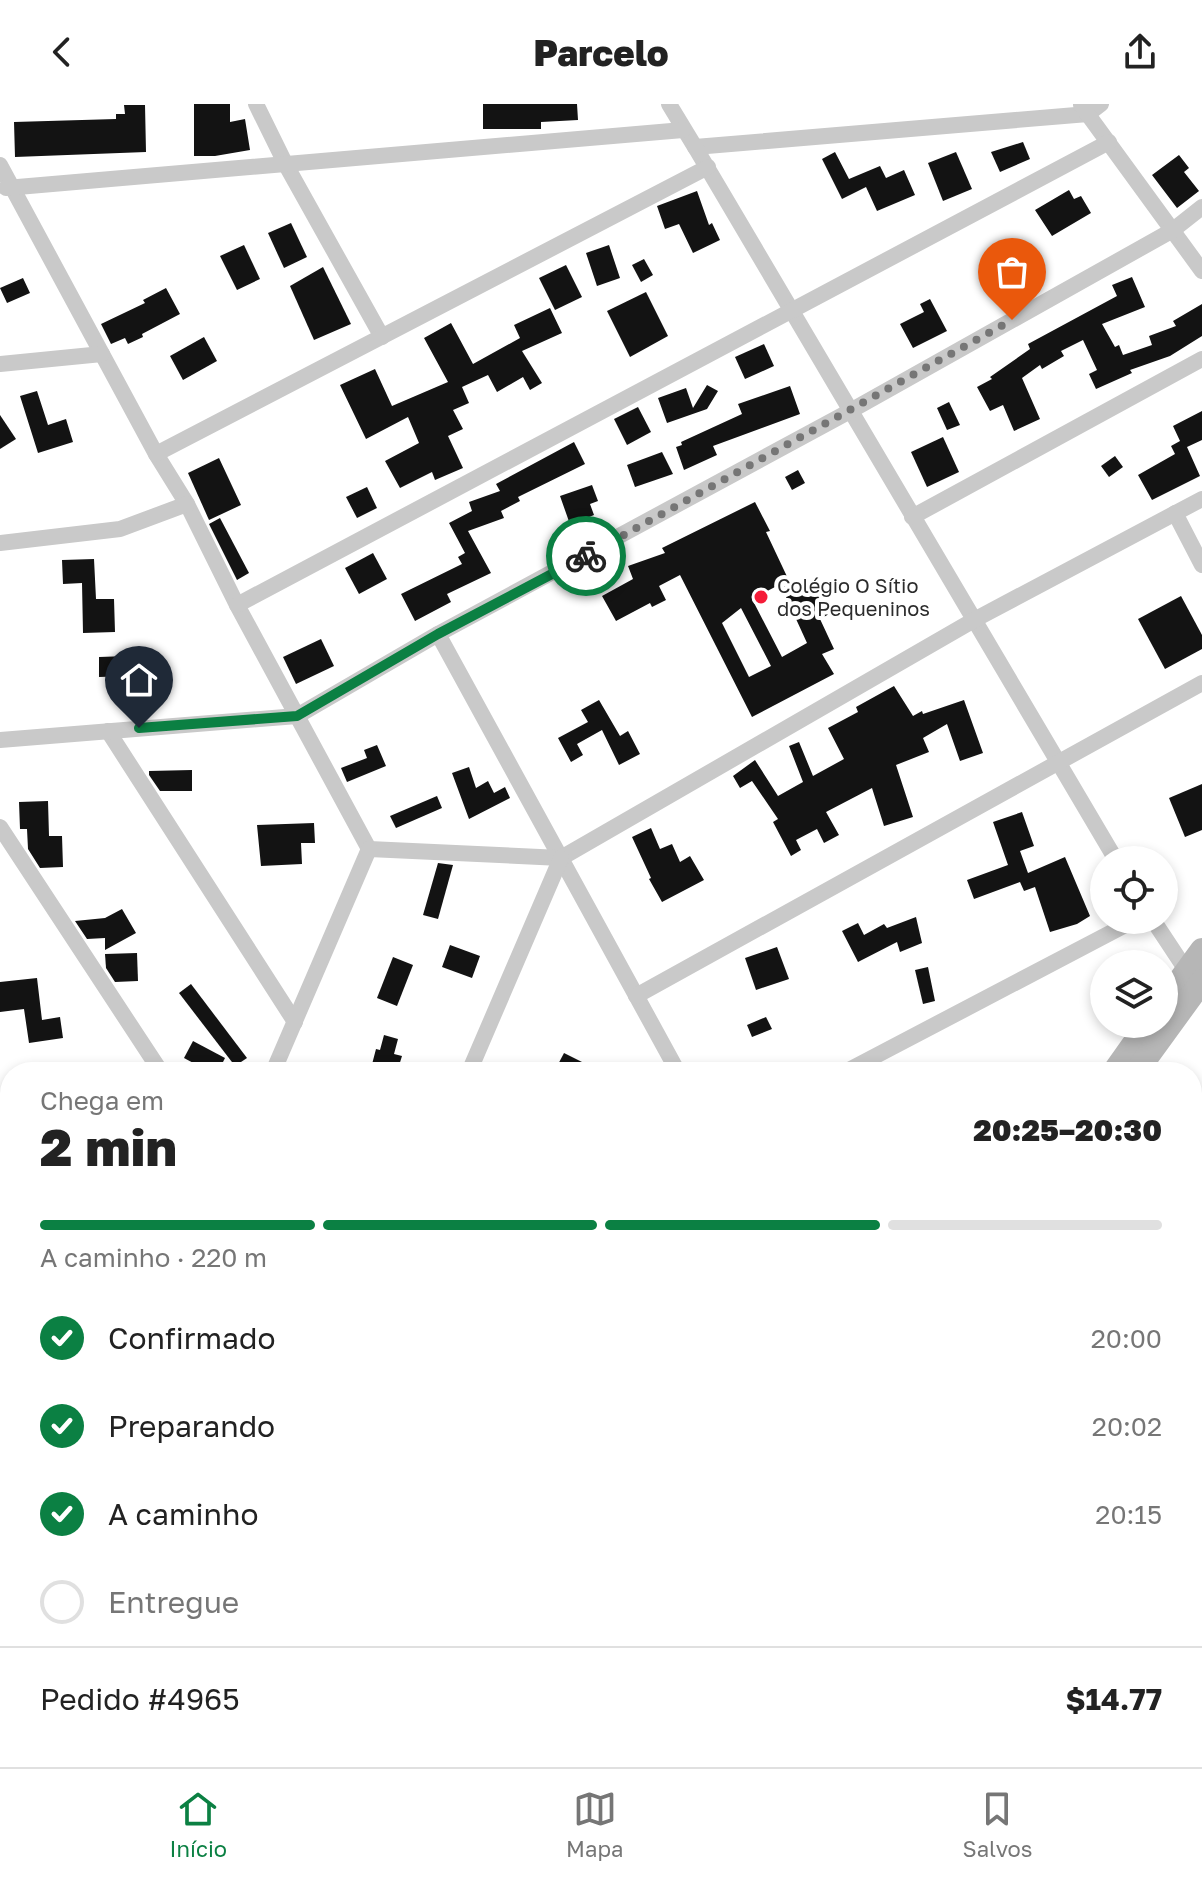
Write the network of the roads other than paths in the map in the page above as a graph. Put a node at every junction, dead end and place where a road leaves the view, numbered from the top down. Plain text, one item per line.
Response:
1 (256, 104) edge
2 (669, 104) edge
3 (1090, 107) edge
4 (683, 130) junction
5 (1109, 142) junction
6 (695, 147) junction
7 (0, 165) edge
8 (286, 165) junction
9 (708, 167) junction
10 (6, 188) edge
11 (1202, 207) edge
12 (1173, 230) junction
13 (1202, 271) edge
14 (791, 309) junction
15 (382, 337) junction
16 (102, 354) junction
17 (1202, 359) edge
18 (0, 364) edge
19 (852, 410) junction
20 (156, 454) junction
21 (1202, 499) edge
22 (187, 504) junction
23 (1175, 513) junction
24 (912, 517) junction
25 (0, 543) edge
26 (1202, 565) edge
27 (237, 605) junction
28 (974, 620) junction
29 (438, 634) junction
30 (1202, 683) edge
31 (297, 716) junction
32 (108, 731) junction
33 (0, 740) edge
34 (1056, 762) junction
35 (0, 827) edge
36 (1107, 846) edge
37 (369, 849) junction
38 (561, 858) junction
39 (1108, 934) edge
40 (1163, 934) edge
41 (1202, 950) edge
42 (1195, 980) edge
43 (1178, 992) edge
44 (636, 996) junction
45 (295, 1022) junction
46 (1138, 1038) edge
47 (154, 1062) edge
48 (277, 1062) edge
49 (473, 1062) edge
50 (671, 1062) edge
51 (864, 1062) edge
52 (1121, 1062) edge
53 (1142, 1062) edge

1 - 8 street
2 - 4 street
3 - 5 street
3 - 6 street
4 - 6 street
4 - 8 street
5 - 12 street
5 - 14 street
6 - 9 street
7 - 10 street
8 - 10 street
8 - 15 street
9 - 14 street
9 - 15 street
10 - 16 street
11 - 12 street
12 - 13 street
12 - 19 street
14 - 19 street
14 - 27 street
15 - 20 street
16 - 18 street
16 - 20 street
17 - 24 street
19 - 24 street
19 - 29 street
20 - 22 street
21 - 23 street
22 - 25 street
22 - 27 street
23 - 26 street
23 - 28 street
24 - 28 street
27 - 31 street
28 - 34 street
28 - 38 street
29 - 31 street
29 - 38 street
30 - 34 street
31 - 32 street
31 - 37 street
32 - 33 street
32 - 45 street
34 - 36 street
34 - 44 street
35 - 47 street
37 - 38 street
37 - 45 street
38 - 44 street
38 - 49 street
39 - 51 street
40 - 42 street
41 - 42 street
42 - 43 street
42 - 53 street
44 - 50 street
45 - 48 street
46 - 52 street

